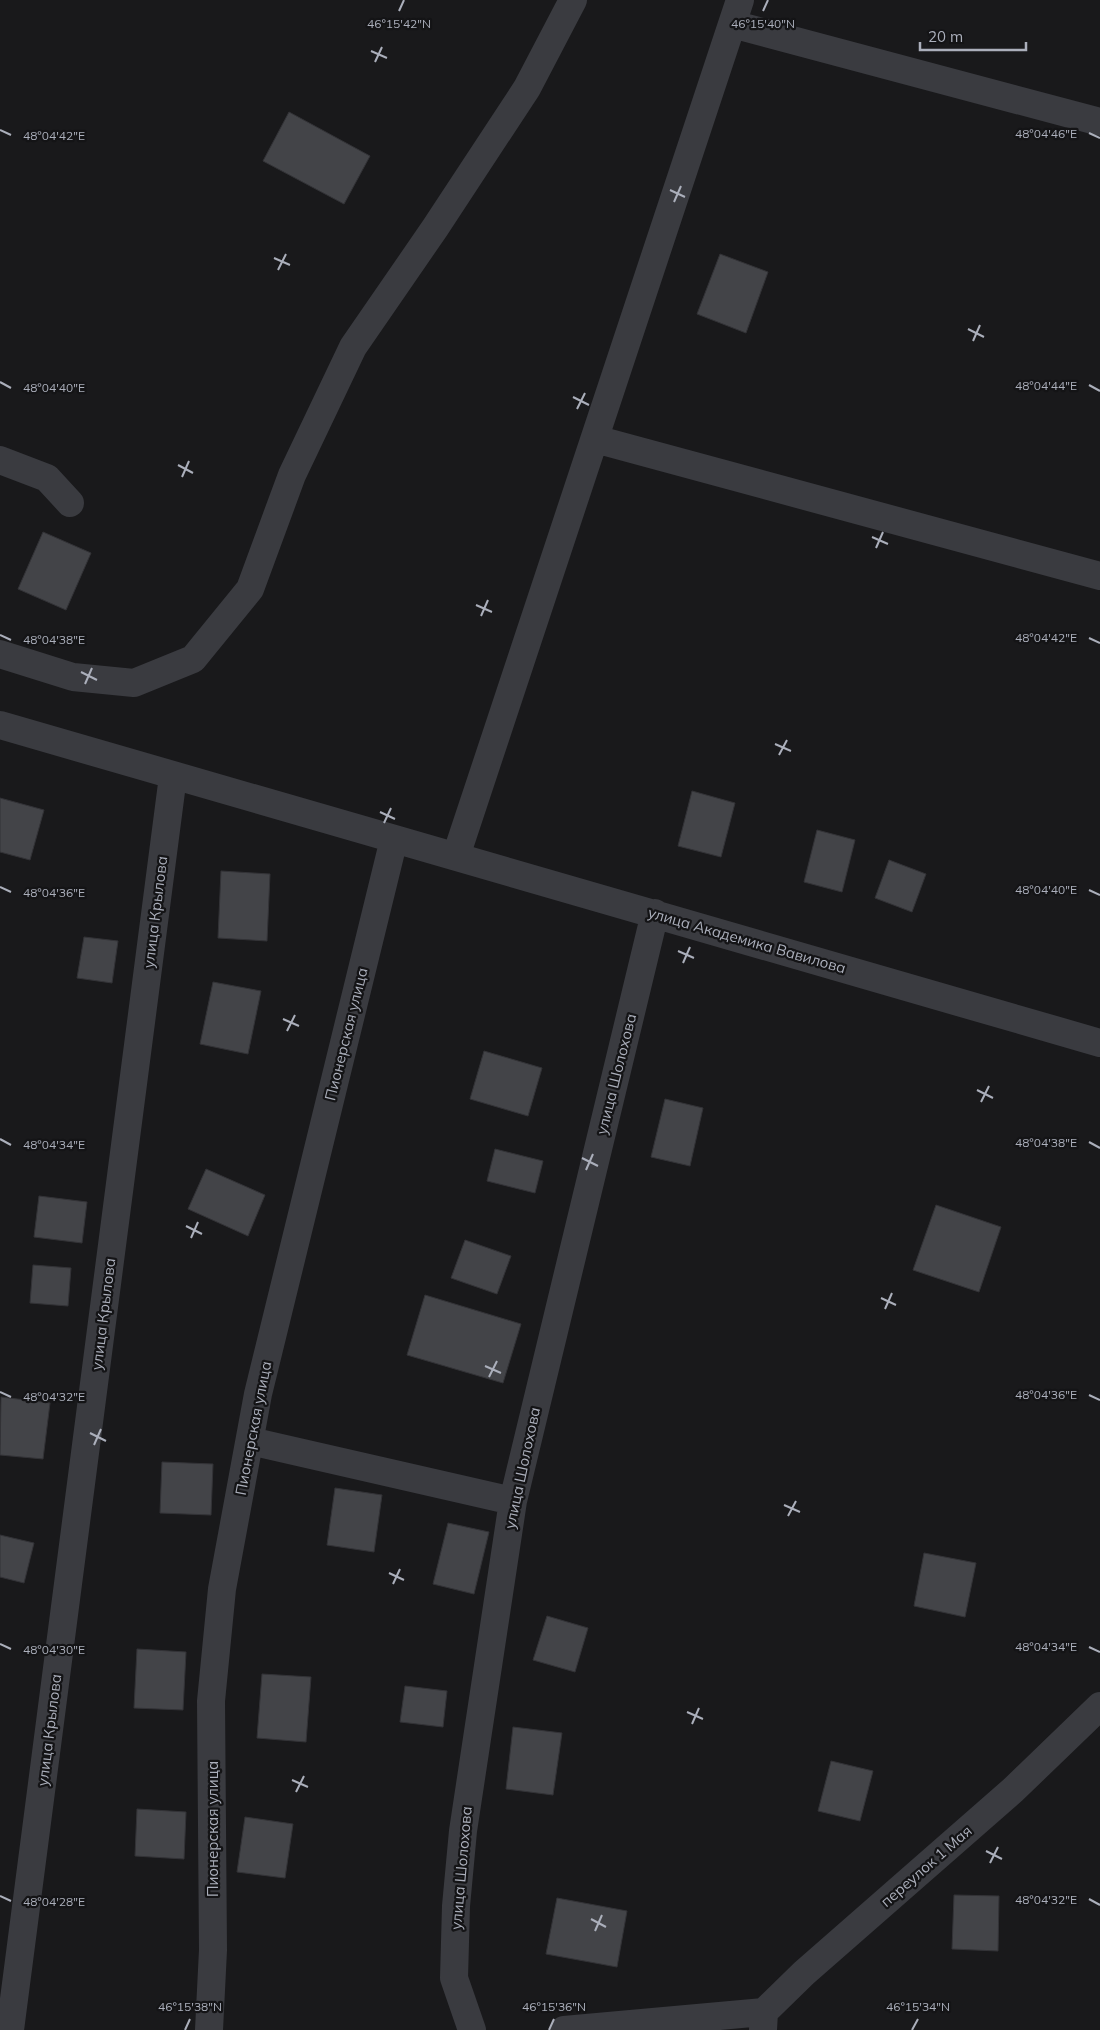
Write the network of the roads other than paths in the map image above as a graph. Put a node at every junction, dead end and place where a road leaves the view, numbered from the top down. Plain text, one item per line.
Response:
1 (573, 0) edge
2 (736, 12) edge
3 (1100, 122) edge
4 (595, 438) junction
5 (0, 460) edge
6 (70, 503) dead end
7 (1100, 576) edge
8 (0, 654) edge
9 (0, 725) edge
10 (173, 776) junction
11 (394, 839) junction
12 (456, 856) junction
13 (655, 913) junction
14 (1100, 1043) edge
15 (250, 1441) junction
16 (513, 1501) junction
17 (1100, 1706) edge
18 (764, 2021) edge
19 (10, 2030) edge
20 (209, 2030) edge
21 (472, 2030) edge
22 (564, 2030) edge

1 - 8 street
2 - 3 street
2 - 4 street
4 - 7 street
4 - 12 street
5 - 6 street
9 - 10 street, улица Академика Вавилова
10 - 11 street, улица Академика Вавилова
10 - 19 street, улица Крылова
11 - 12 street, улица Академика Вавилова
11 - 15 street, Пионерская улица
12 - 13 street, улица Академика Вавилова
13 - 14 street, улица Академика Вавилова
13 - 16 street, улица Шолохова
15 - 16 street
15 - 20 street, Пионерская улица
16 - 21 street, улица Шолохова
17 - 18 street, переулок 1 Мая
18 - 22 street

